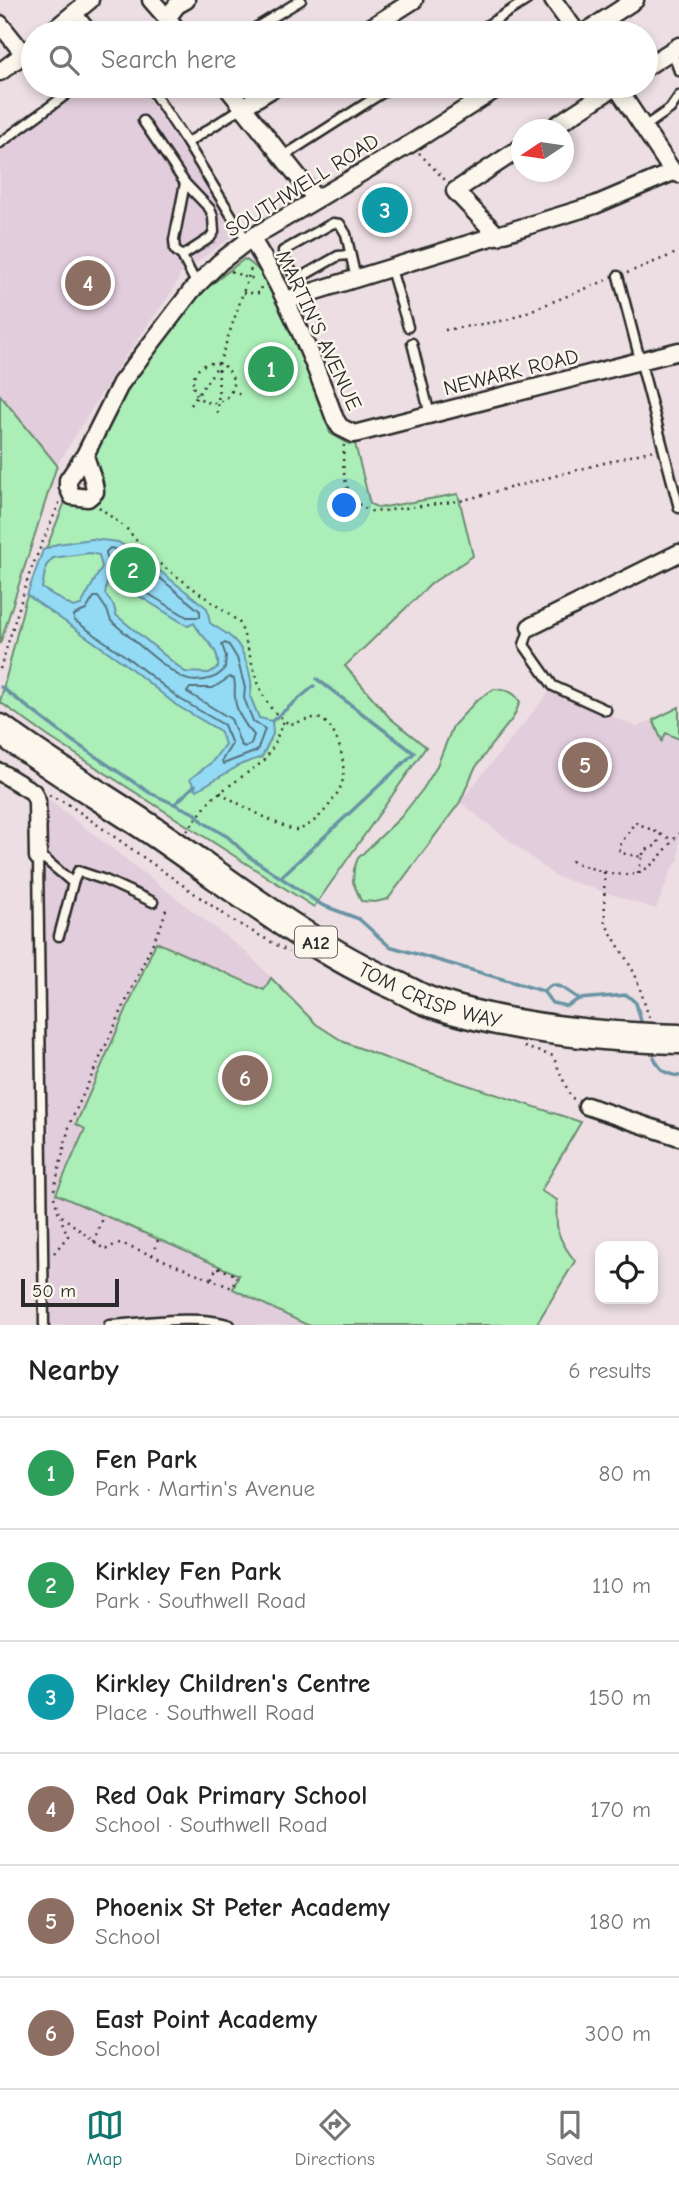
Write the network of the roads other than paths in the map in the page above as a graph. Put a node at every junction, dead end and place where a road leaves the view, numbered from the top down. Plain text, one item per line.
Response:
1 (150, 0) edge
2 (302, 0) edge
3 (414, 0) edge
4 (527, 0) edge
5 (553, 0) edge
6 (630, 1) edge
7 (81, 5) edge
8 (176, 6) edge
9 (63, 21) edge
10 (88, 21) edge
11 (267, 21) edge
12 (381, 21) edge
13 (494, 21) edge
14 (568, 21) edge
15 (601, 21) edge
16 (0, 24) edge
17 (21, 44) edge
18 (675, 48) edge
19 (21, 56) edge
20 (658, 59) edge
21 (679, 71) edge
22 (0, 72) edge
23 (679, 96) edge
24 (62, 98) edge
25 (157, 98) edge
26 (237, 98) edge
27 (257, 98) edge
28 (374, 98) edge
29 (482, 98) edge
30 (598, 98) edge
31 (624, 98) edge
32 (244, 106) junction
33 (566, 119) edge
34 (143, 121) dead end
35 (644, 127) junction
36 (0, 143) edge
37 (187, 143) junction
38 (511, 154) edge
39 (282, 157) junction
40 (676, 173) edge
41 (185, 183) junction
42 (316, 199) junction
43 (498, 236) junction
44 (252, 243) junction
45 (349, 254) junction
46 (182, 256) junction
47 (391, 269) junction
48 (618, 276) road end
49 (356, 279) junction
50 (197, 285) junction
51 (286, 300) junction
52 (408, 327) dead end
53 (412, 344) dead end
54 (679, 351) edge
55 (640, 360) junction
56 (429, 415) junction
57 (350, 433) joint
58 (85, 455) junction
59 (679, 508) edge
60 (679, 553) edge
61 (530, 626) joint
62 (606, 710) dead end
63 (0, 729) edge
64 (0, 772) edge
65 (38, 857) junction
66 (73, 883) junction
67 (153, 902) dead end
68 (59, 936) dead end
69 (679, 1039) edge
70 (587, 1106) dead end
71 (679, 1137) edge
72 (44, 1325) edge
73 (109, 1325) edge
74 (230, 1325) edge

1 - 8 street
2 - 11 lane
3 - 12 street
4 - 13 lane
5 - 14 street
6 - 15 street
7 - 9 street
7 - 10 lane
16 - 17 street
18 - 20 street
18 - 21 lane
19 - 22 street
23 - 35 lane
24 - 36 lane
25 - 37 lane
26 - 32 street
27 - 32 street
28 - 39 lane
29 - 42 street, SOUTHWELL ROAD
30 - 33 street
31 - 35 street
32 - 37 lane
32 - 39 street
34 - 41 lane
35 - 40 street
37 - 44 lane
38 - 43 street
39 - 42 street
40 - 43 street
41 - 46 lane
41 - 46 lane
42 - 44 street, SOUTHWELL ROAD
43 - 47 street
44 - 50 street, SOUTHWELL ROAD
44 - 51 street, MARTIN'S AVENUE
45 - 45 lane
45 - 49 lane
46 - 50 lane
47 - 49 street
47 - 52 lane
48 - 55 lane
49 - 51 street
50 - 58 street, SOUTHWELL ROAD
51 - 57 street, MARTIN'S AVENUE
53 - 56 lane
54 - 55 street, NEWARK ROAD
55 - 56 street, NEWARK ROAD
55 - 59 lane
56 - 57 street, NEWARK ROAD
58 - 58 street, SOUTHWELL ROAD
60 - 61 street
61 - 62 lane
63 - 69 highway, TOM CRISP WAY / A12
64 - 65 street
65 - 66 lane
65 - 72 lane
66 - 67 lane
66 - 68 lane
70 - 71 street
73 - 74 lane

